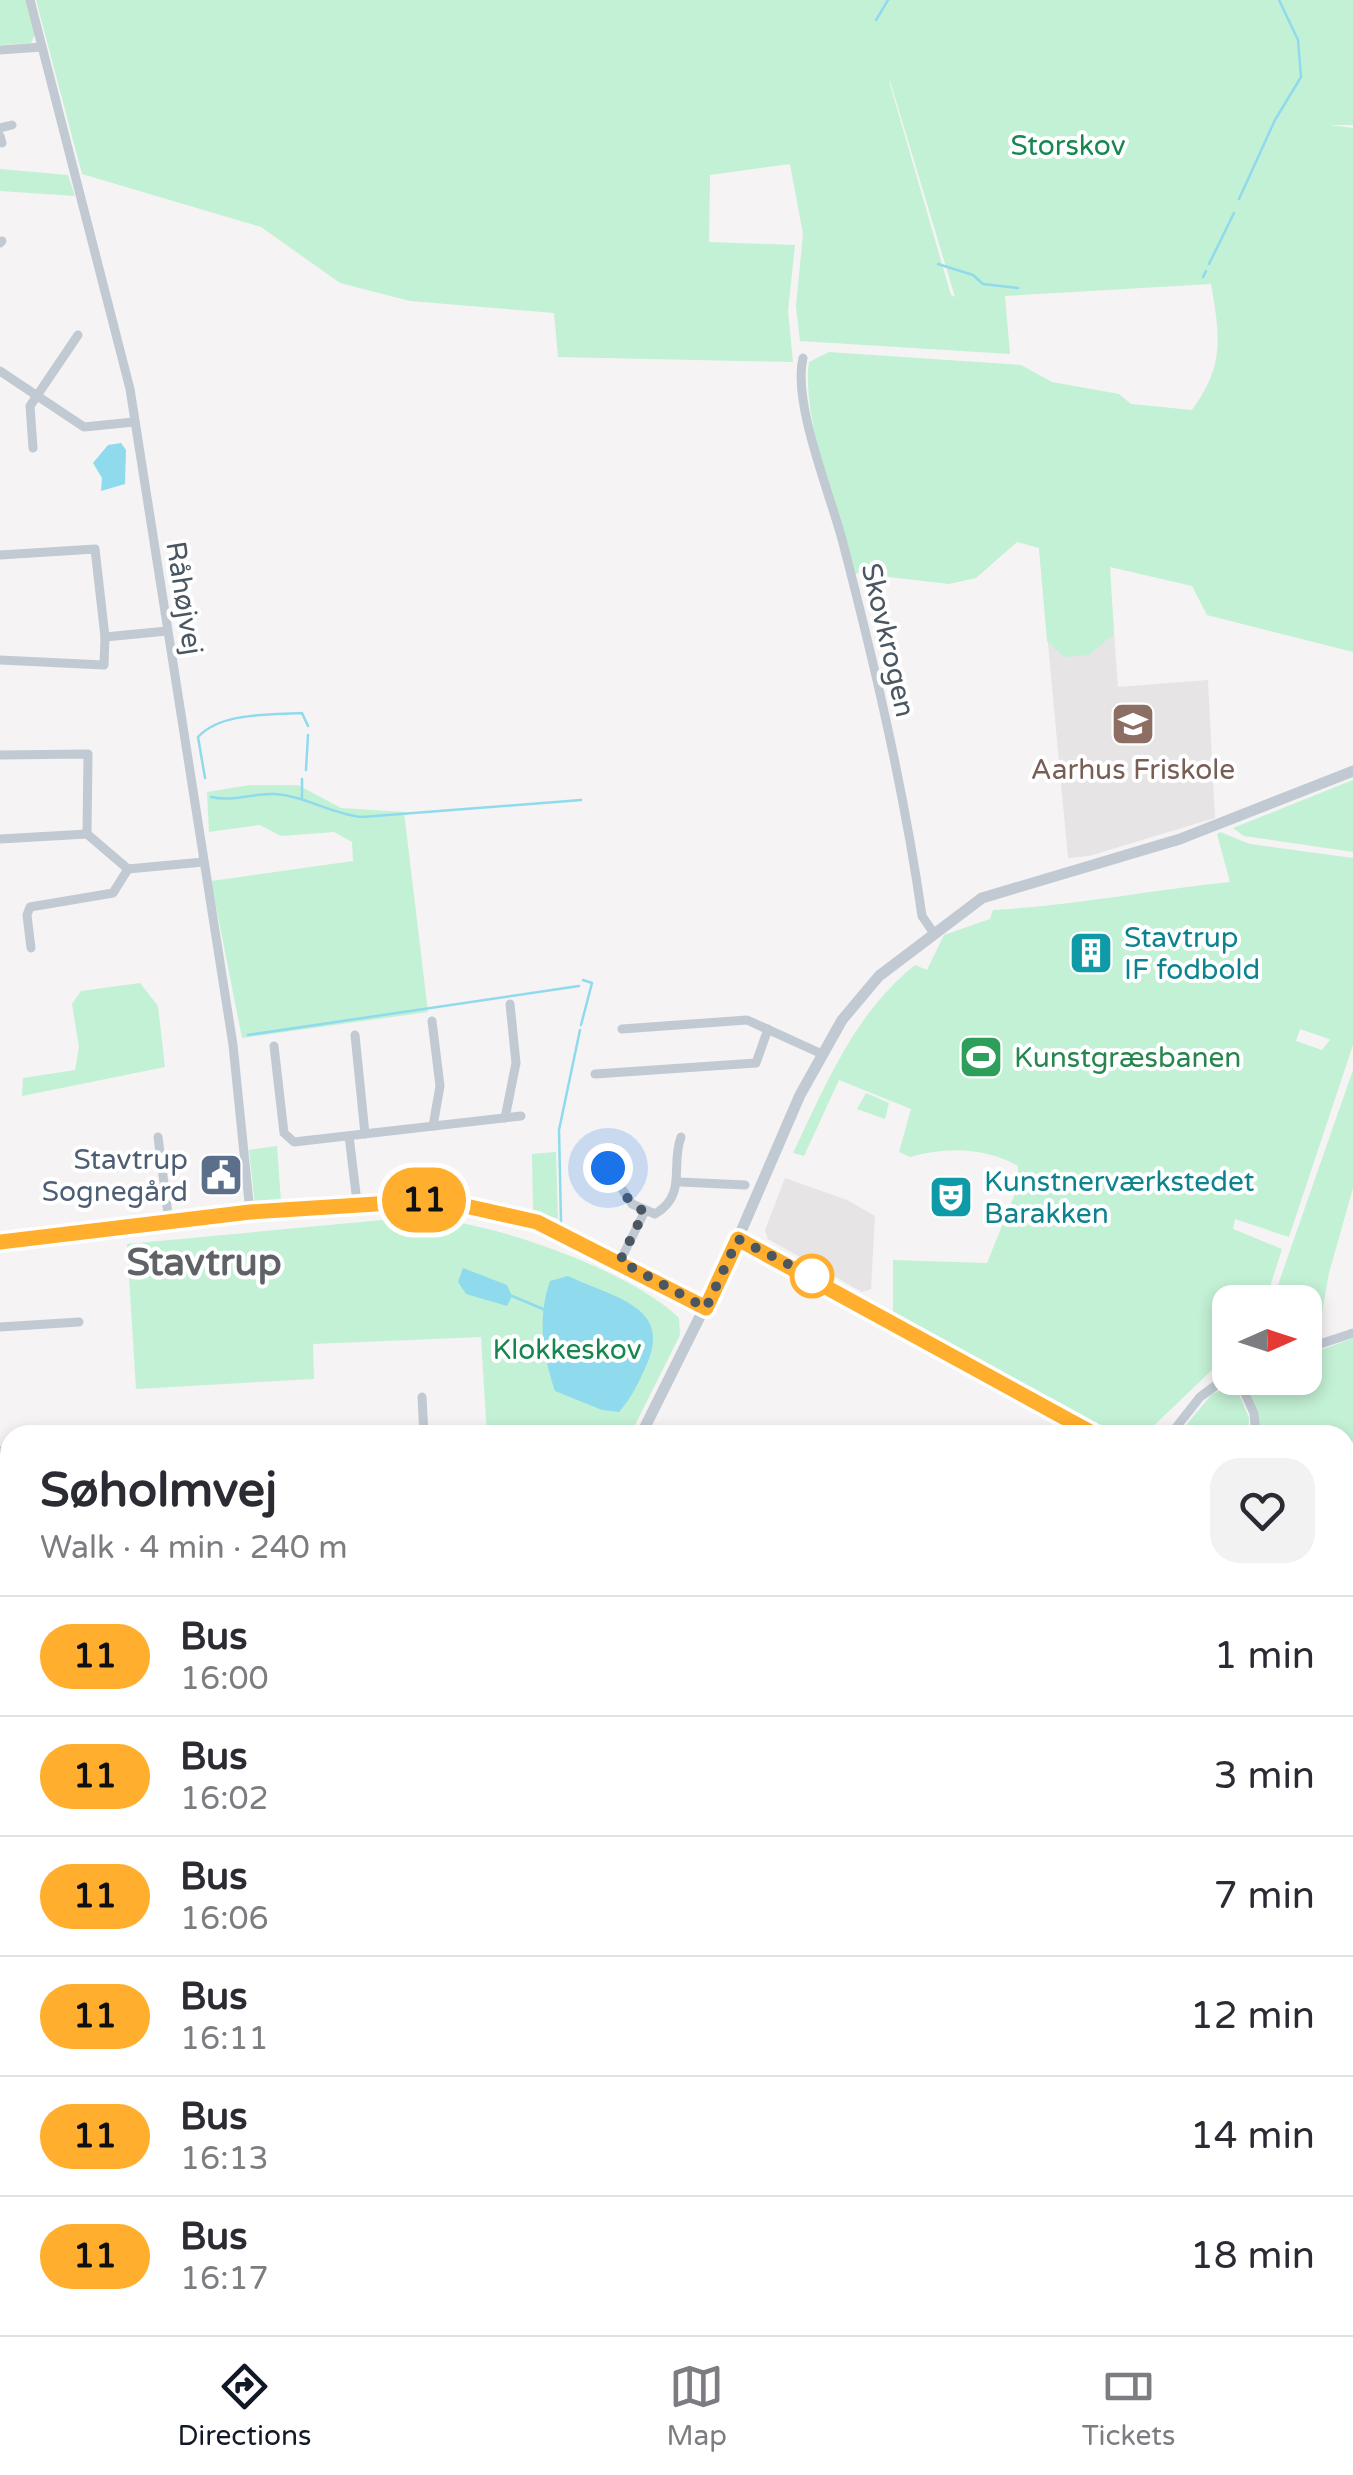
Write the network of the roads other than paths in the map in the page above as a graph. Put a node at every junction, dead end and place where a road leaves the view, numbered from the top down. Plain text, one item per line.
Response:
1 (30, 0) edge
2 (42, 46) junction
3 (0, 50) edge
4 (12, 125) dead end
5 (0, 128) edge
6 (78, 336) dead end
7 (803, 358) dead end
8 (0, 371) edge
9 (36, 396) junction
10 (134, 422) junction
11 (33, 448) dead end
12 (0, 556) edge
13 (167, 631) junction
14 (105, 637) junction
15 (0, 660) edge
16 (0, 755) edge
17 (1353, 771) edge
18 (86, 834) junction
19 (0, 839) edge
20 (203, 862) junction
21 (128, 869) junction
22 (933, 932) junction
23 (31, 948) dead end
24 (510, 1004) dead end
25 (432, 1021) dead end
26 (622, 1029) dead end
27 (768, 1029) junction
28 (354, 1035) dead end
29 (274, 1046) dead end
30 (822, 1054) junction
31 (595, 1074) dead end
32 (521, 1116) dead end
33 (505, 1118) junction
34 (433, 1126) junction
35 (365, 1134) junction
36 (350, 1136) junction
37 (158, 1137) dead end
38 (681, 1137) dead end
39 (615, 1148) dead end
40 (680, 1182) junction
41 (745, 1185) dead end
42 (357, 1202) junction
43 (250, 1212) junction
44 (644, 1212) junction
45 (169, 1222) junction
46 (738, 1239) junction
47 (0, 1242) edge
48 (620, 1261) junction
49 (706, 1308) junction
50 (78, 1322) dead end
51 (0, 1327) edge
52 (1353, 1332) edge
53 (1322, 1343) edge
54 (1212, 1388) edge
55 (1246, 1395) edge
56 (422, 1397) dead end
57 (423, 1425) edge
58 (647, 1425) edge
59 (1078, 1425) edge
60 (1178, 1425) edge
61 (1255, 1425) edge

1 - 2 street, Råhøjvej
2 - 3 street
2 - 10 street, Råhøjvej
4 - 5 street
6 - 9 street
7 - 22 street, Skovkrogen
8 - 9 street
9 - 10 street
9 - 11 street
10 - 13 street, Råhøjvej
12 - 14 street
13 - 14 street
13 - 20 street, Råhøjvej
14 - 15 street
16 - 18 street
17 - 22 street
18 - 19 street
18 - 21 street
20 - 21 street
20 - 43 street, Råhøjvej
21 - 23 street
22 - 30 street
24 - 33 street
25 - 34 street
26 - 27 street
27 - 30 street
27 - 31 street
28 - 35 street
29 - 36 street
30 - 46 street
32 - 33 street
33 - 34 street
34 - 35 street
35 - 36 street
36 - 42 street
37 - 45 street
38 - 40 street
39 - 44 street
40 - 41 street
40 - 44 street
42 - 43 street
42 - 48 street
43 - 45 street
44 - 48 street
45 - 47 street
46 - 49 street
46 - 59 street
48 - 49 street
49 - 58 street
50 - 51 street
52 - 53 street
54 - 60 street
55 - 61 street
56 - 57 street

